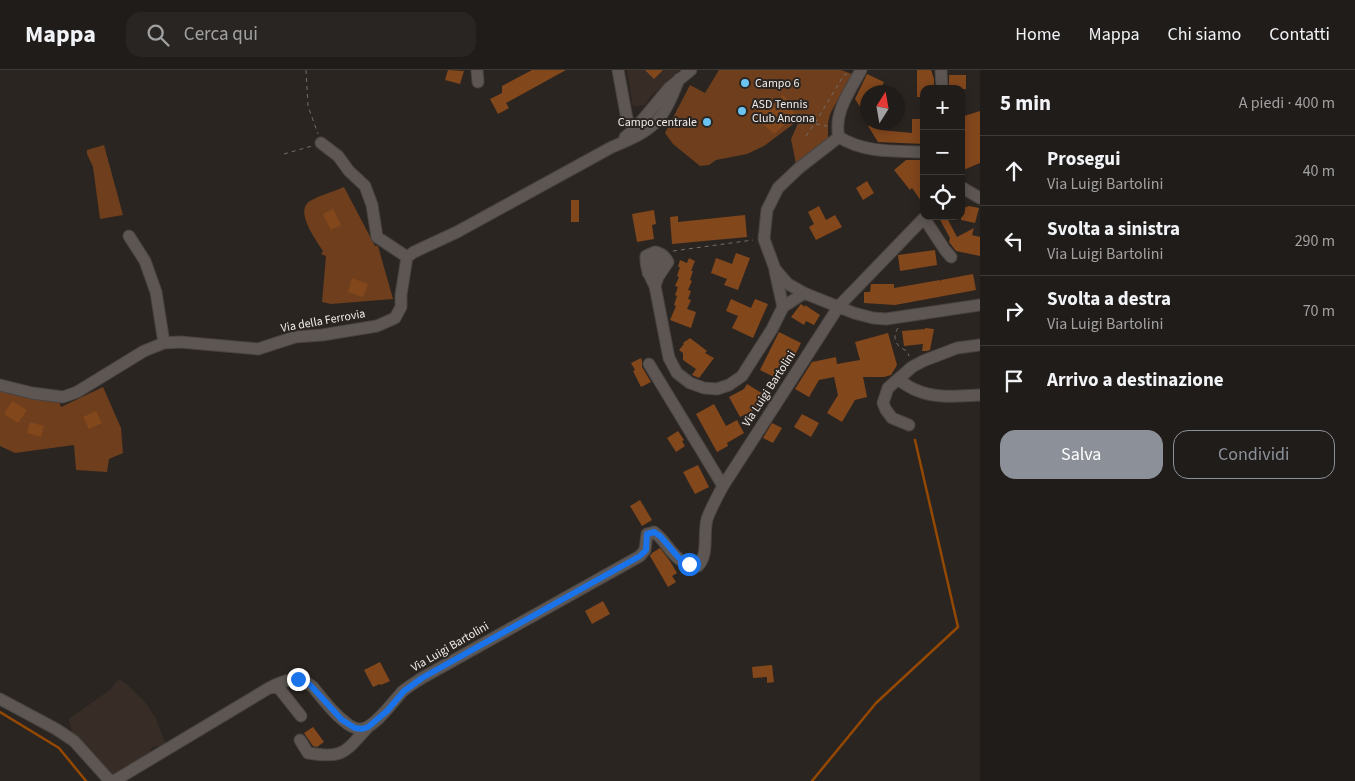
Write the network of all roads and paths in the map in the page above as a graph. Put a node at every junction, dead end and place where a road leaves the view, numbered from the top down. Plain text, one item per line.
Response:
1 (306, 70) edge
2 (618, 70) edge
3 (691, 70) edge
4 (942, 70) edge
5 (856, 71) edge
6 (679, 79) junction
7 (942, 85) edge
8 (625, 104) junction
9 (648, 114) junction
10 (815, 123) junction
11 (654, 124) junction
12 (636, 132) junction
13 (838, 132) junction
14 (806, 136) dead end
15 (321, 143) junction
16 (920, 152) edge
17 (284, 154) dead end
18 (965, 193) edge
19 (980, 198) edge
20 (923, 220) edge
21 (928, 220) edge
22 (129, 236) dead end
23 (764, 239) junction
24 (407, 257) junction
25 (951, 257) dead end
26 (658, 258) junction
27 (775, 269) junction
28 (655, 286) junction
29 (804, 293) junction
30 (980, 305) edge
31 (839, 306) junction
32 (783, 307) junction
33 (900, 324) dead end
34 (164, 343) junction
35 (980, 345) edge
36 (904, 350) dead end
37 (649, 364) dead end
38 (898, 380) junction
39 (0, 385) edge
40 (980, 395) edge
41 (909, 425) dead end
42 (723, 486) junction
43 (269, 688) junction
44 (0, 699) edge
45 (301, 716) dead end
46 (368, 727) junction
47 (300, 740) dead end
48 (110, 781) edge
49 (114, 781) edge

1 - 15 path
2 - 8 street
3 - 6 street
4 - 7 street
5 - 10 path
5 - 13 street
6 - 9 street
6 - 11 street
8 - 9 street
8 - 12 street
9 - 11 street
9 - 12 street
10 - 13 path
10 - 14 path
11 - 12 street
12 - 24 street
13 - 16 street
13 - 23 street
15 - 17 path
15 - 24 street
18 - 19 street
20 - 31 street, Via Luigi Bartolini
21 - 25 street
22 - 34 street
23 - 26 path
23 - 27 street
24 - 34 street, Via della Ferrovia
26 - 28 street
26 - 28 street
27 - 29 street
27 - 32 street
28 - 32 street
29 - 31 street
29 - 32 street
30 - 31 street
31 - 42 street, Via Luigi Bartolini
33 - 36 path
34 - 39 street, Via della Ferrovia
35 - 38 street
37 - 42 street
38 - 40 street
38 - 41 street
42 - 46 street, Via Luigi Bartolini
43 - 45 street
43 - 46 street
43 - 49 street
44 - 48 street
46 - 47 street

